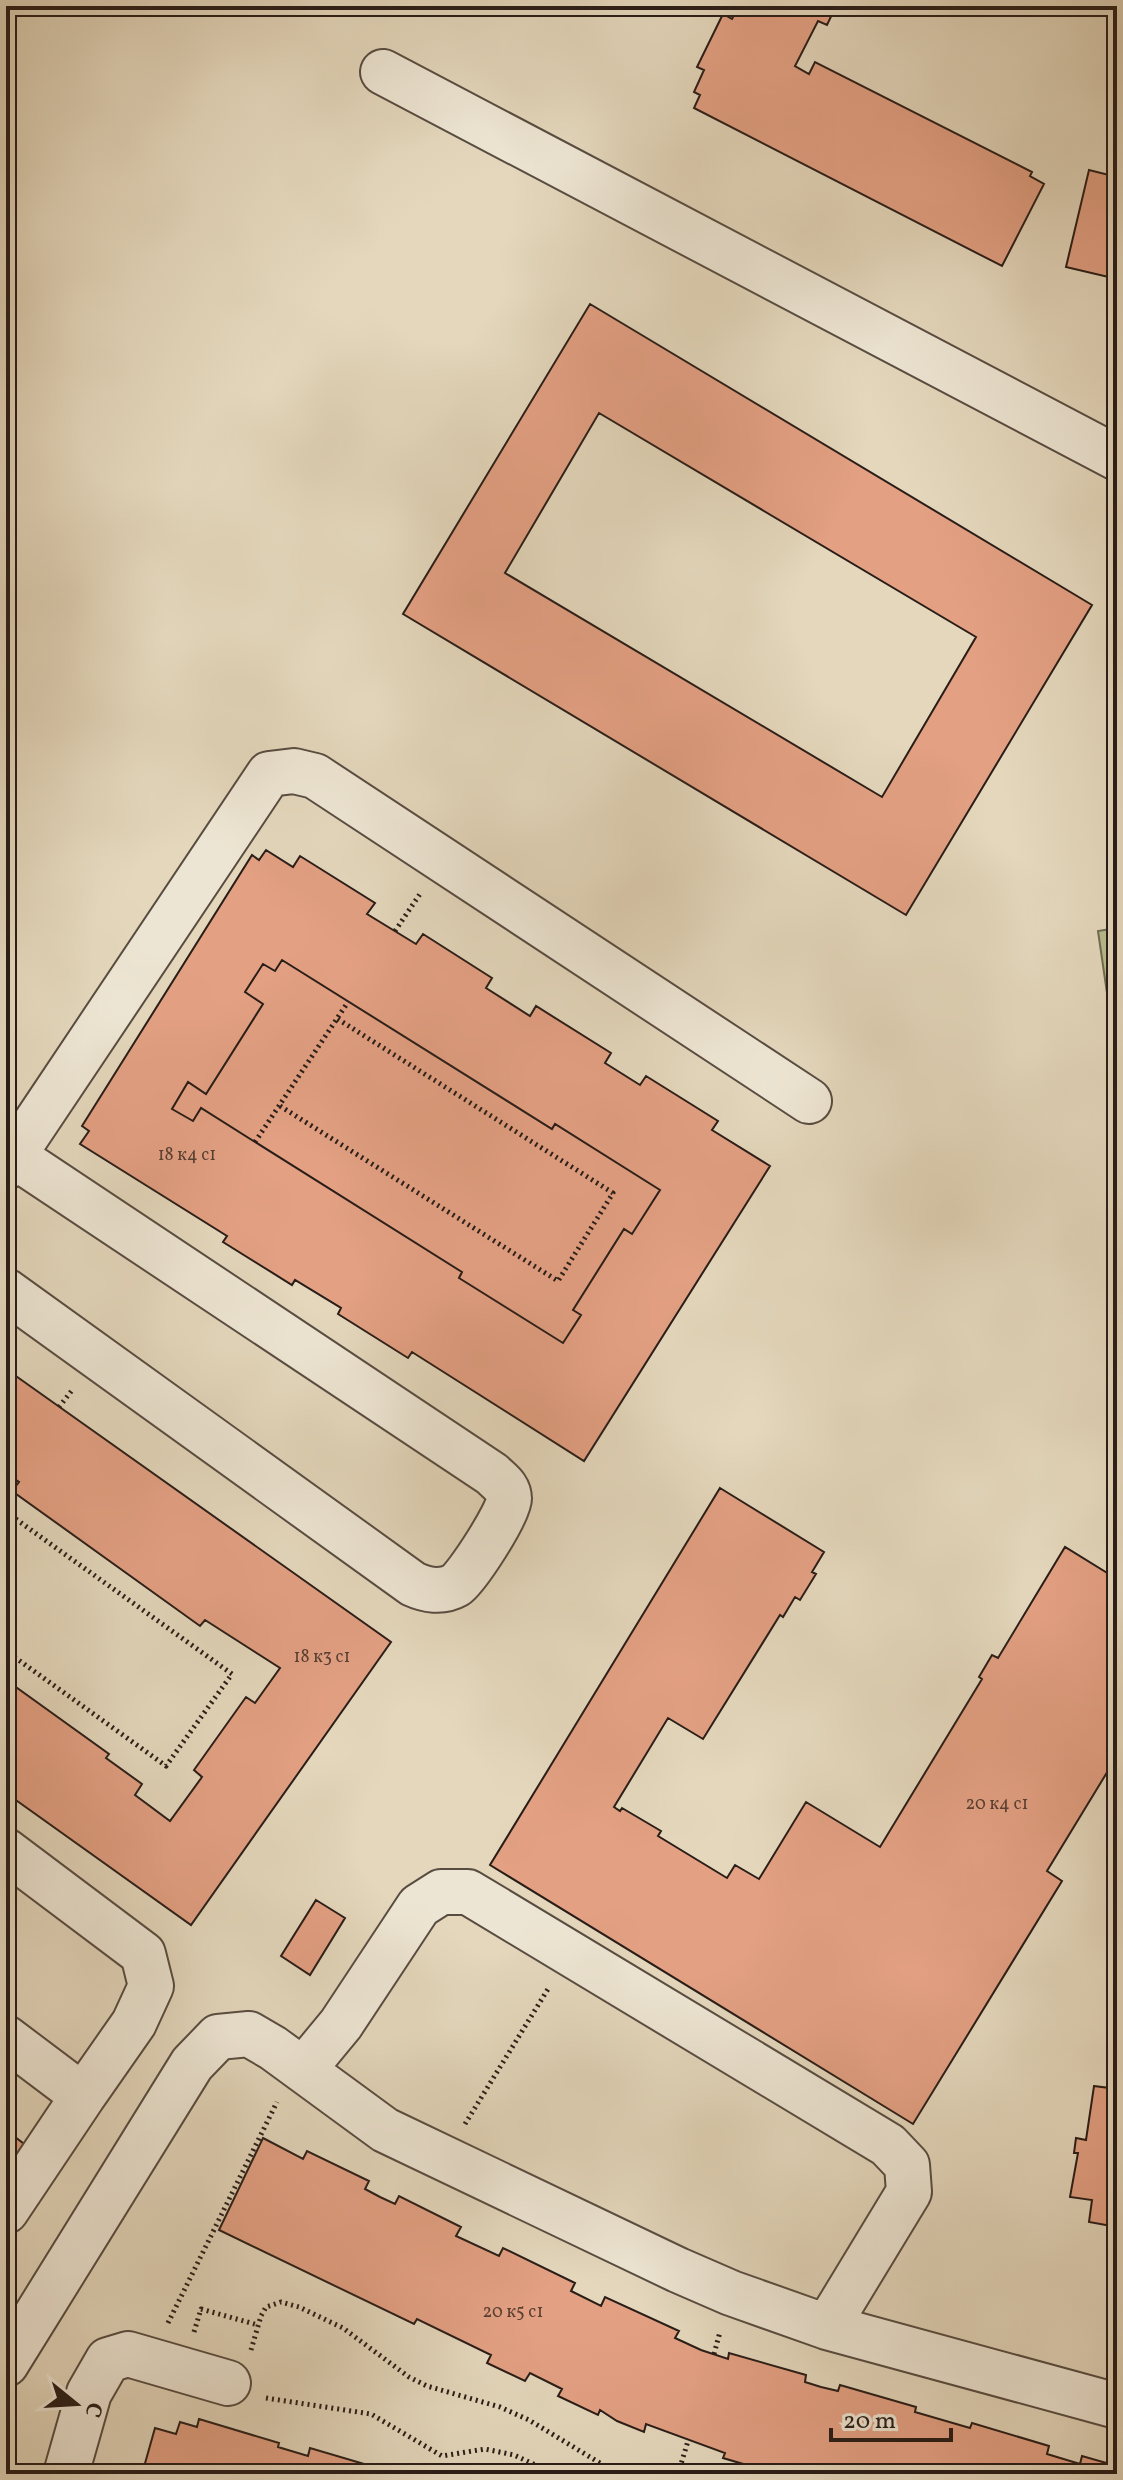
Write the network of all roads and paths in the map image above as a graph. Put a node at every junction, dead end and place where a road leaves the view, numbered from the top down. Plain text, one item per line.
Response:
1 (383, 72) dead end
2 (1117, 458) edge
3 (348, 1002) dead end
4 (336, 1018) junction
5 (809, 1101) dead end
6 (280, 1106) junction
7 (255, 1142) dead end
8 (10, 1162) edge
9 (6, 1291) edge
10 (6, 1512) edge
11 (6, 1651) edge
12 (6, 1851) edge
13 (569, 1954) junction
14 (6, 2038) edge
15 (303, 2070) junction
16 (83, 2096) junction
17 (478, 2104) dead end
18 (6, 2211) edge
19 (201, 2309) dead end
20 (258, 2325) junction
21 (827, 2327) junction
22 (166, 2330) dead end
23 (6, 2364) edge
24 (228, 2383) junction
25 (1117, 2406) edge
26 (688, 2441) dead end
27 (66, 2474) edge
28 (555, 2474) edge
29 (618, 2474) edge
30 (678, 2474) edge

1 - 2 lane
3 - 4 path
4 - 6 path
4 - 6 path
5 - 8 lane
6 - 7 path
8 - 9 lane
10 - 11 path
12 - 16 lane
13 - 15 lane
13 - 17 path
13 - 21 lane
14 - 16 lane
15 - 21 lane
15 - 22 path
15 - 23 lane
16 - 18 lane
19 - 20 path
20 - 24 path
20 - 29 path
21 - 25 lane
24 - 27 lane
24 - 28 path
26 - 30 path

